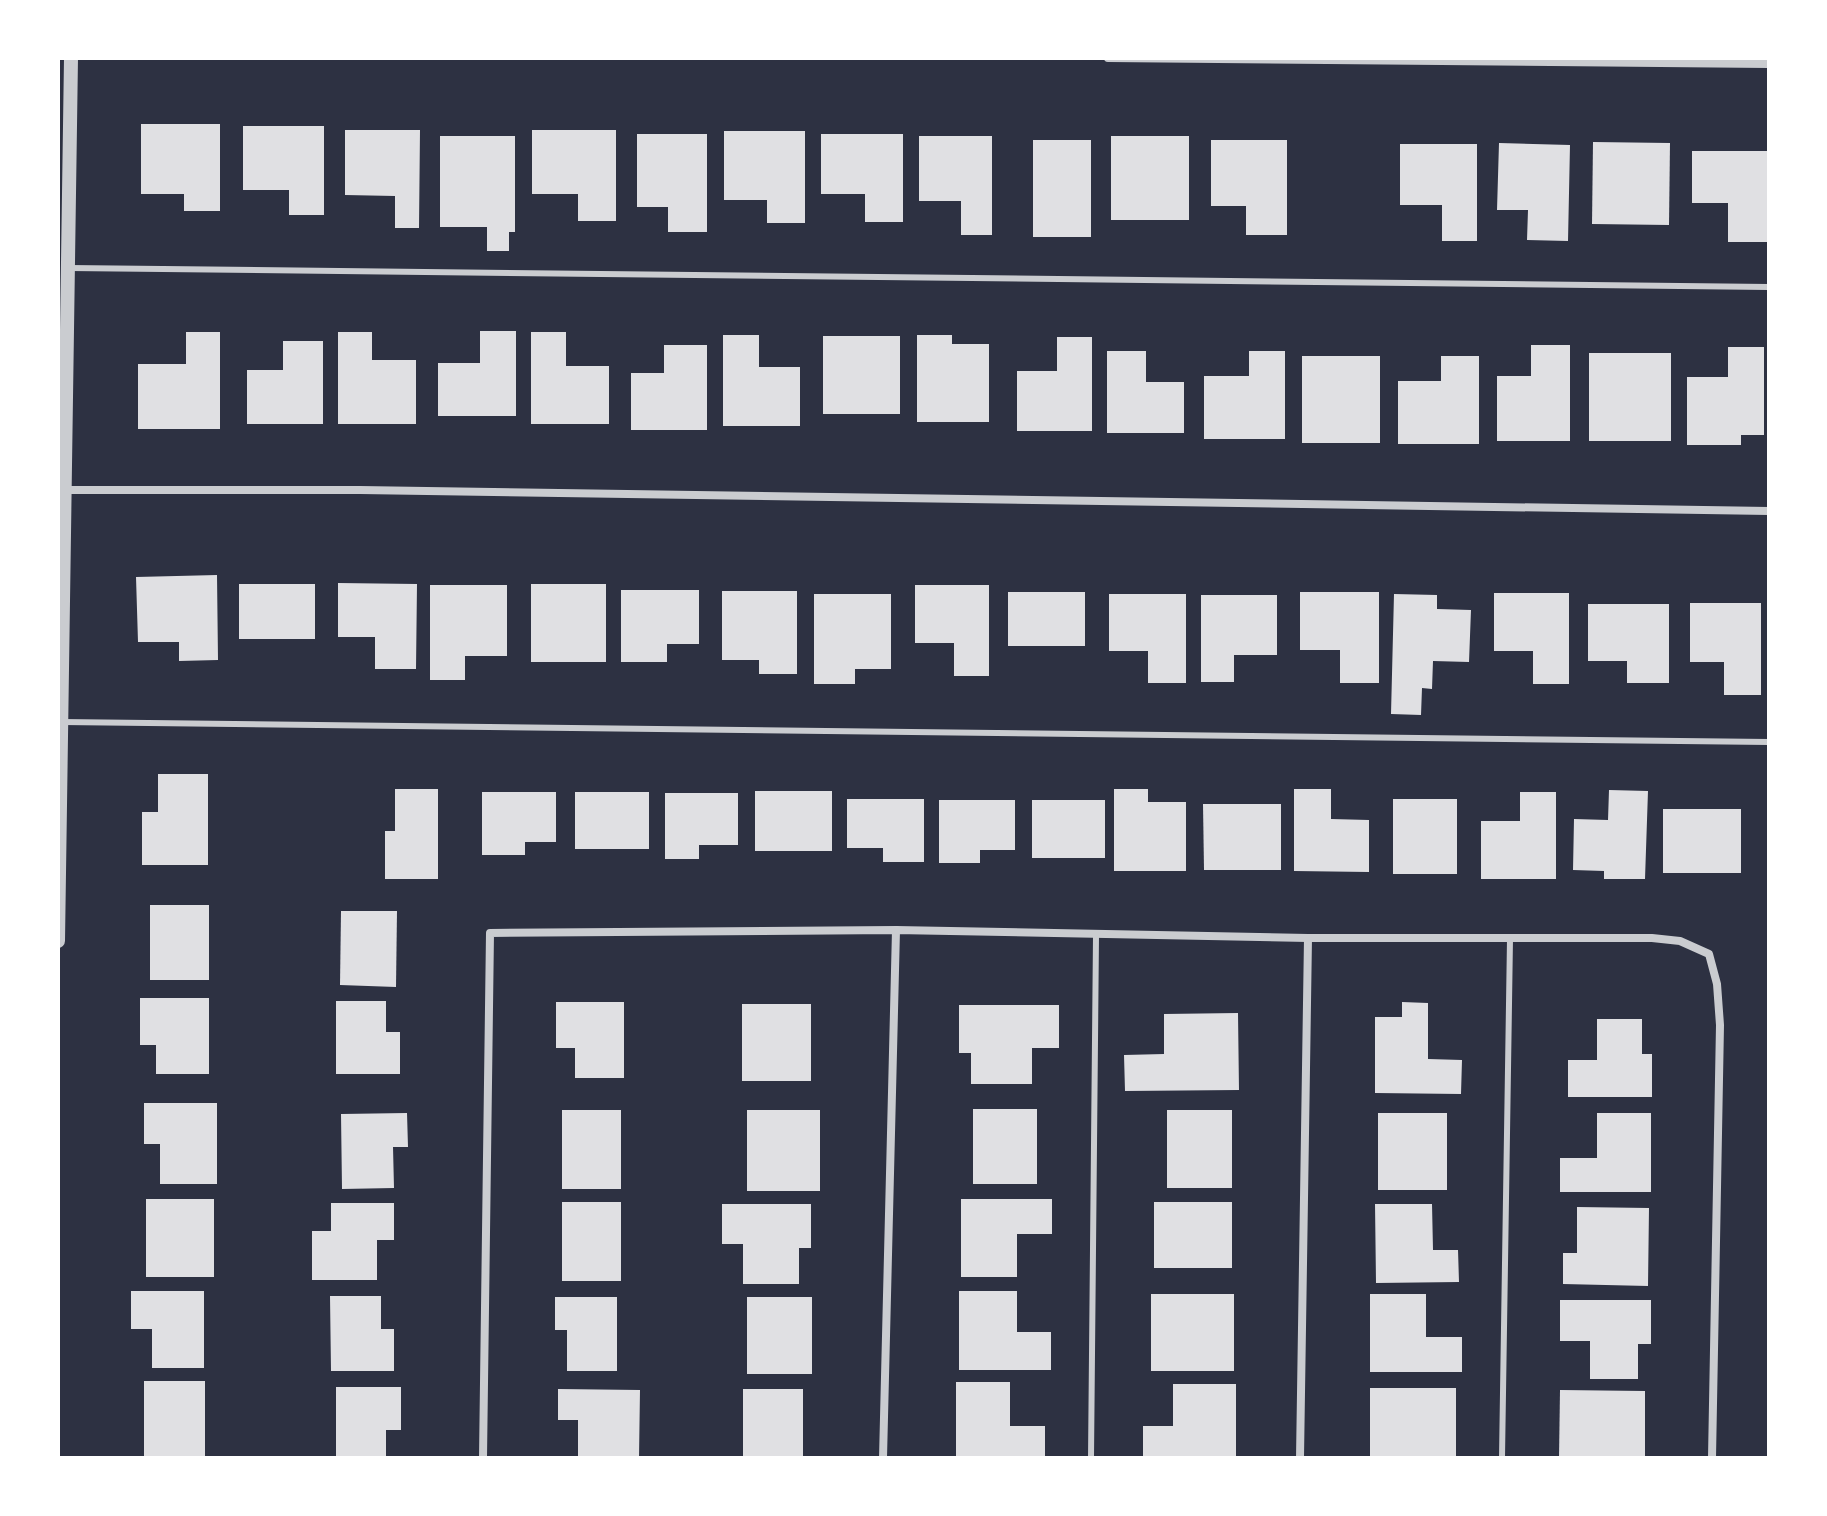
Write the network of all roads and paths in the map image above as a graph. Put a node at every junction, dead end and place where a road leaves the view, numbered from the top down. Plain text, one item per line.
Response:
1 (71, 58) edge
2 (1108, 58) edge
3 (1769, 64) edge
4 (69, 268) junction
5 (1769, 287) edge
6 (66, 490) junction
7 (1769, 511) edge
8 (62, 722) junction
9 (1769, 742) edge
10 (896, 930) junction
11 (1096, 936) junction
12 (1308, 938) junction
13 (1510, 939) junction
14 (58, 941) edge
15 (483, 1458) edge
16 (883, 1458) edge
17 (1091, 1458) edge
18 (1300, 1458) edge
19 (1502, 1458) edge
20 (1712, 1458) edge

1 - 4 street
2 - 3 street
4 - 5 lane
4 - 6 street
6 - 7 street
6 - 8 street
8 - 9 lane
8 - 14 street
10 - 11 street
10 - 15 street
10 - 16 street
11 - 12 street
11 - 17 lane
12 - 13 street
12 - 18 street
13 - 19 lane
13 - 20 street

